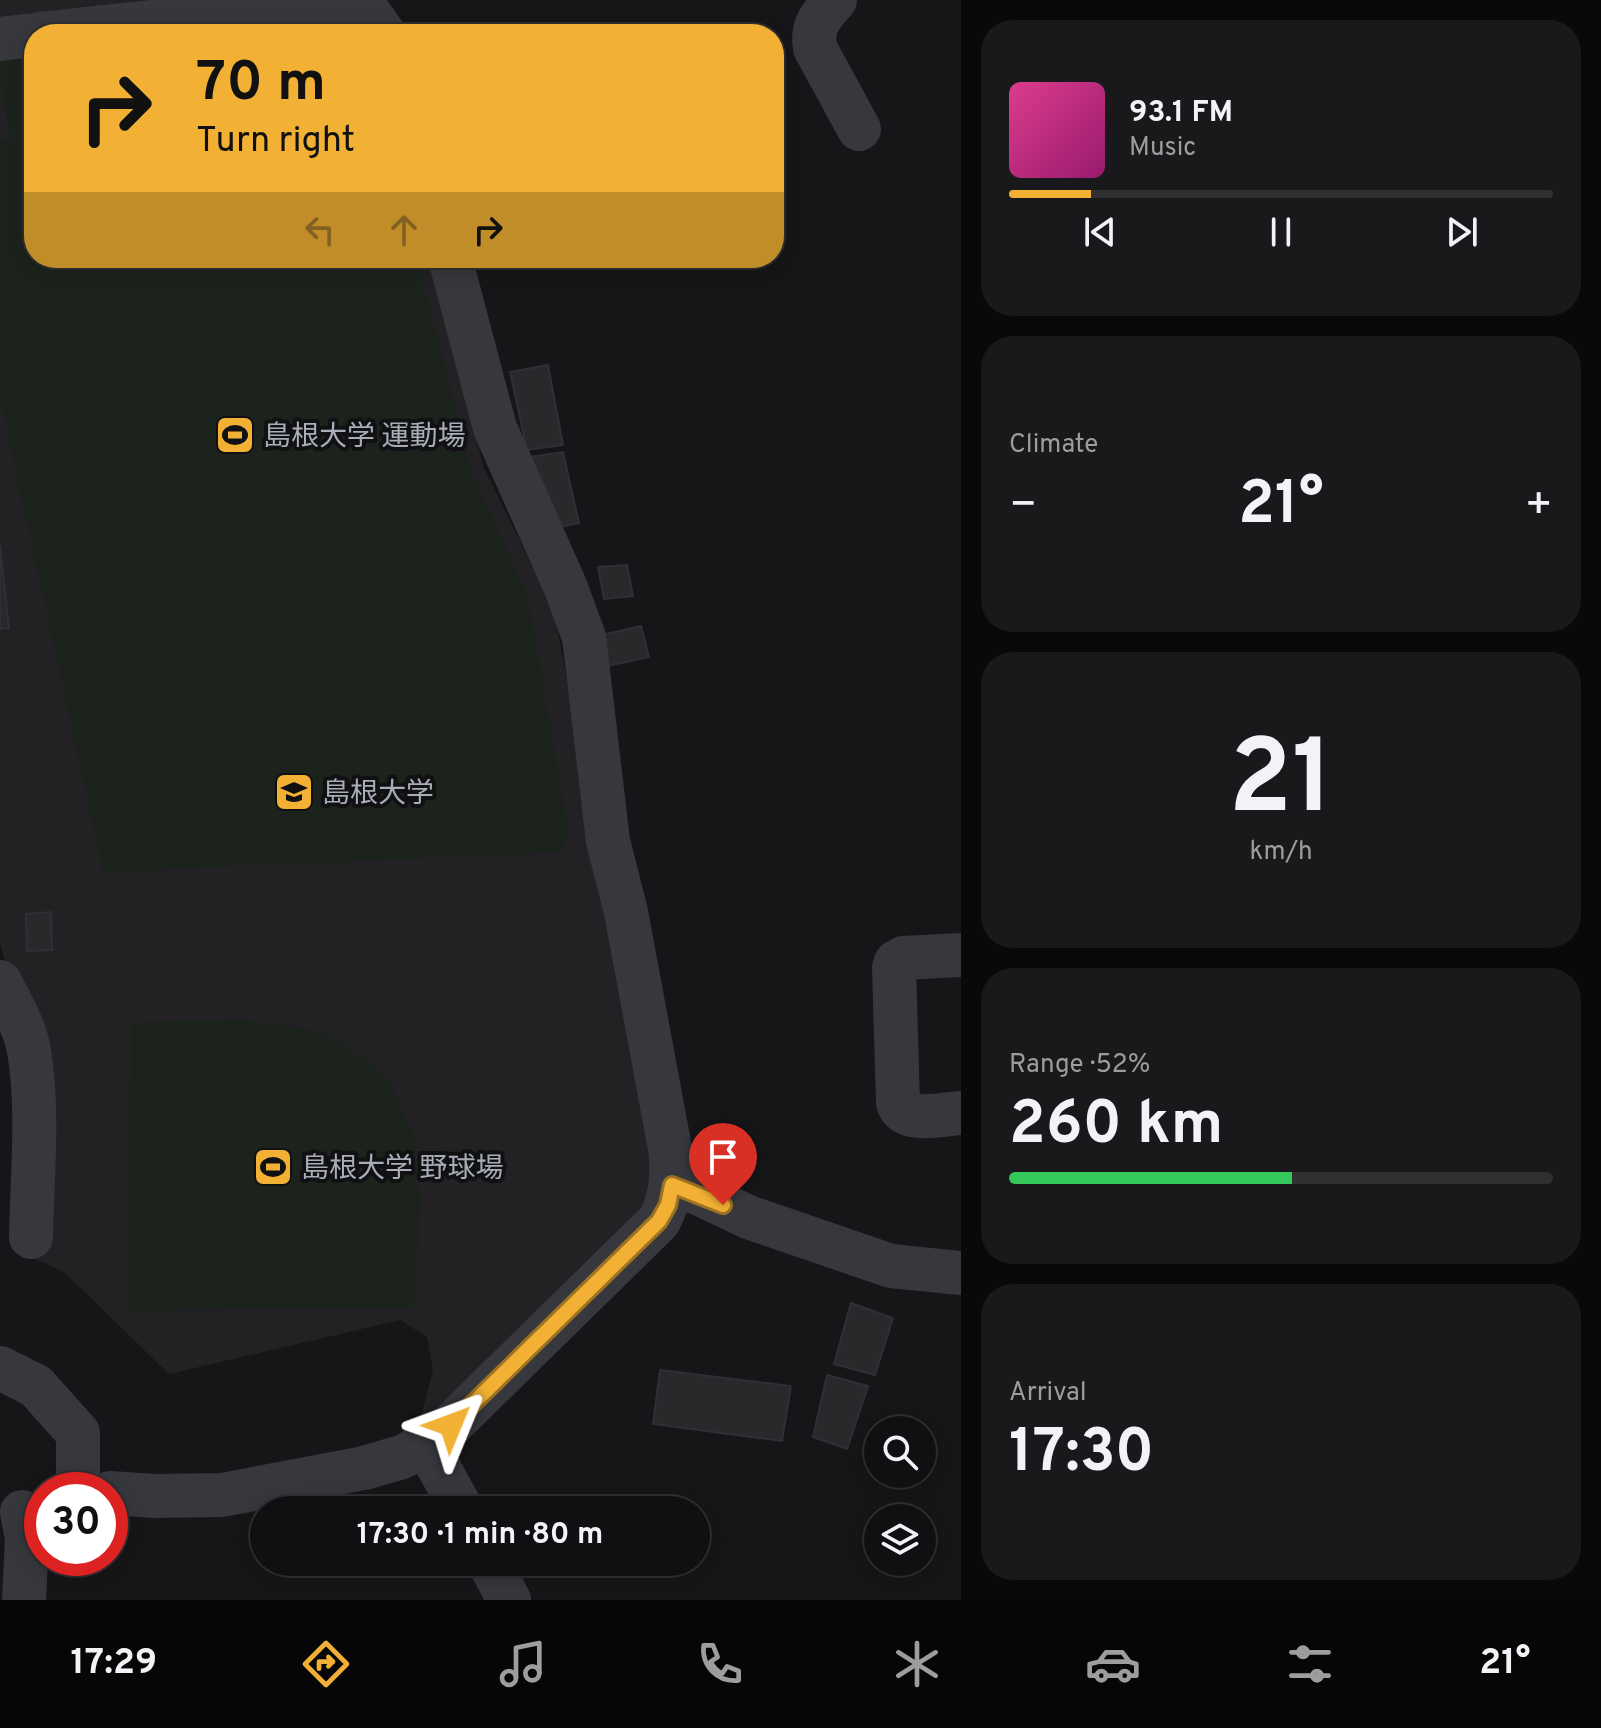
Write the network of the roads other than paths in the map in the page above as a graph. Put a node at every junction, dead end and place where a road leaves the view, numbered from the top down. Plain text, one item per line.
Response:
1 (835, 0) edge
2 (130, 12) edge
3 (382, 15) edge
4 (81, 24) edge
5 (24, 36) edge
6 (0, 39) edge
7 (859, 129) dead end
8 (453, 268) edge
9 (961, 955) edge
10 (0, 982) edge
11 (961, 1113) edge
12 (672, 1185) junction
13 (31, 1237) dead end
14 (961, 1273) edge
15 (0, 1368) edge
16 (426, 1444) junction
17 (78, 1472) edge
18 (128, 1494) edge
19 (454, 1496) edge
20 (21, 1512) edge
21 (496, 1576) edge
22 (24, 1600) edge
23 (509, 1600) edge

1 - 7 street
2 - 3 street
2 - 4 street
5 - 6 street
8 - 12 street
9 - 11 street
10 - 13 street
12 - 14 street
12 - 16 street
15 - 17 street
16 - 18 street
16 - 19 street
20 - 22 street
21 - 23 street

